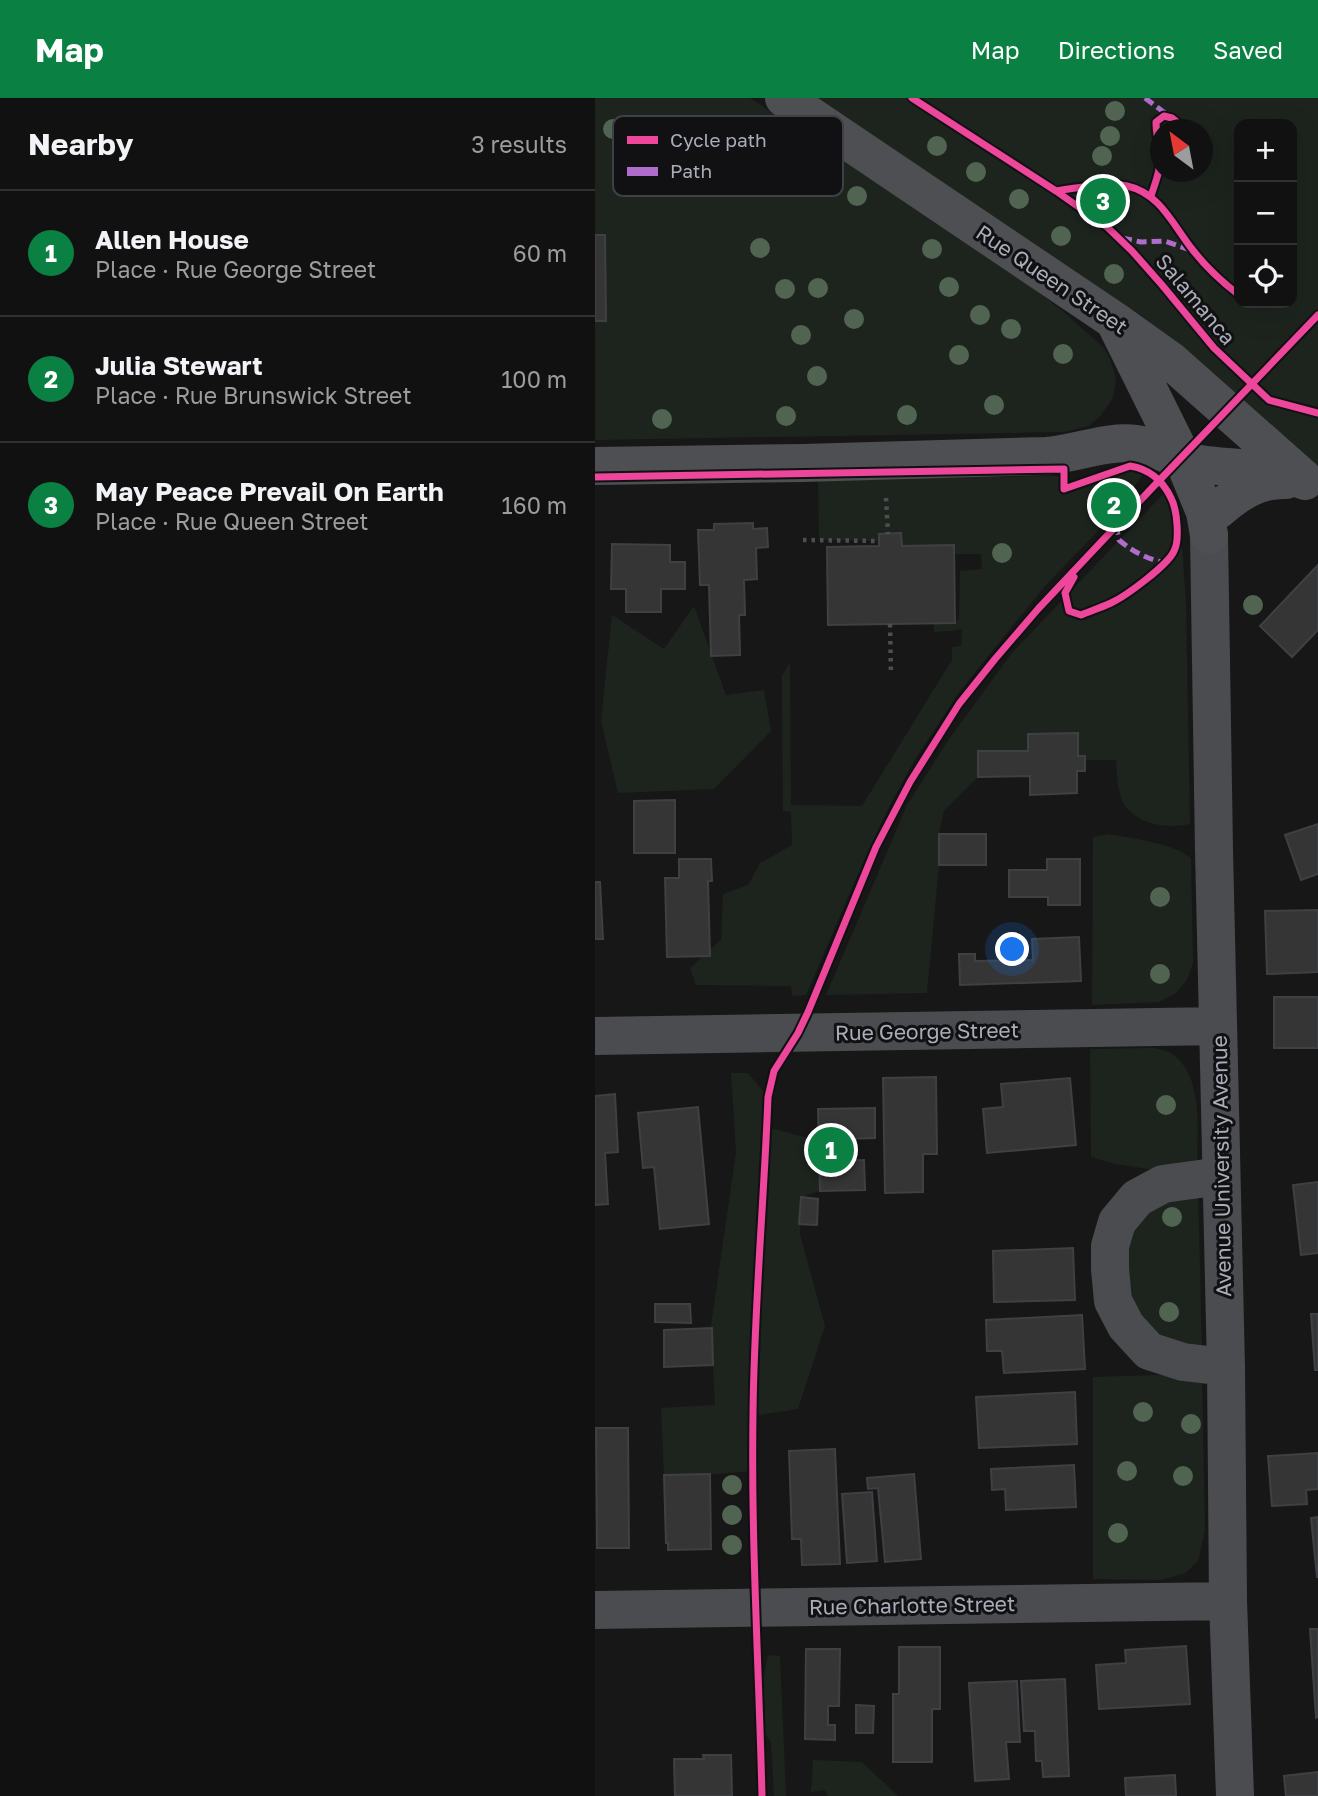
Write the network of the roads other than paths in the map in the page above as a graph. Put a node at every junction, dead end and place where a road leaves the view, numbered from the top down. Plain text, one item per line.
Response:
1 (784, 98) edge
2 (811, 116) edge
3 (843, 138) edge
4 (1115, 321) junction
5 (1222, 406) junction
6 (1184, 461) junction
7 (595, 466) edge
8 (1239, 468) junction
9 (1312, 486) edge
10 (1214, 523) junction
11 (1218, 1026) junction
12 (595, 1036) edge
13 (1221, 1176) junction
14 (1226, 1367) junction
15 (1228, 1601) junction
16 (595, 1609) edge
17 (1235, 1796) edge

1 - 2 main road, Rue Queen Street
3 - 4 main road, Rue Queen Street
4 - 5 main road, Rue Queen Street
4 - 6 main road
5 - 8 main road
5 - 9 main road, Rue Queen Street
6 - 7 main road
6 - 8 main road
6 - 10 main road
8 - 9 main road
8 - 10 main road
9 - 10 main road
10 - 11 street, Avenue University Avenue
11 - 12 street, Rue George Street
11 - 13 street, Avenue University Avenue
13 - 14 street, Avenue University Avenue
13 - 14 street
14 - 15 street, Avenue University Avenue
15 - 16 street, Rue Charlotte Street
15 - 17 street, Avenue University Avenue

